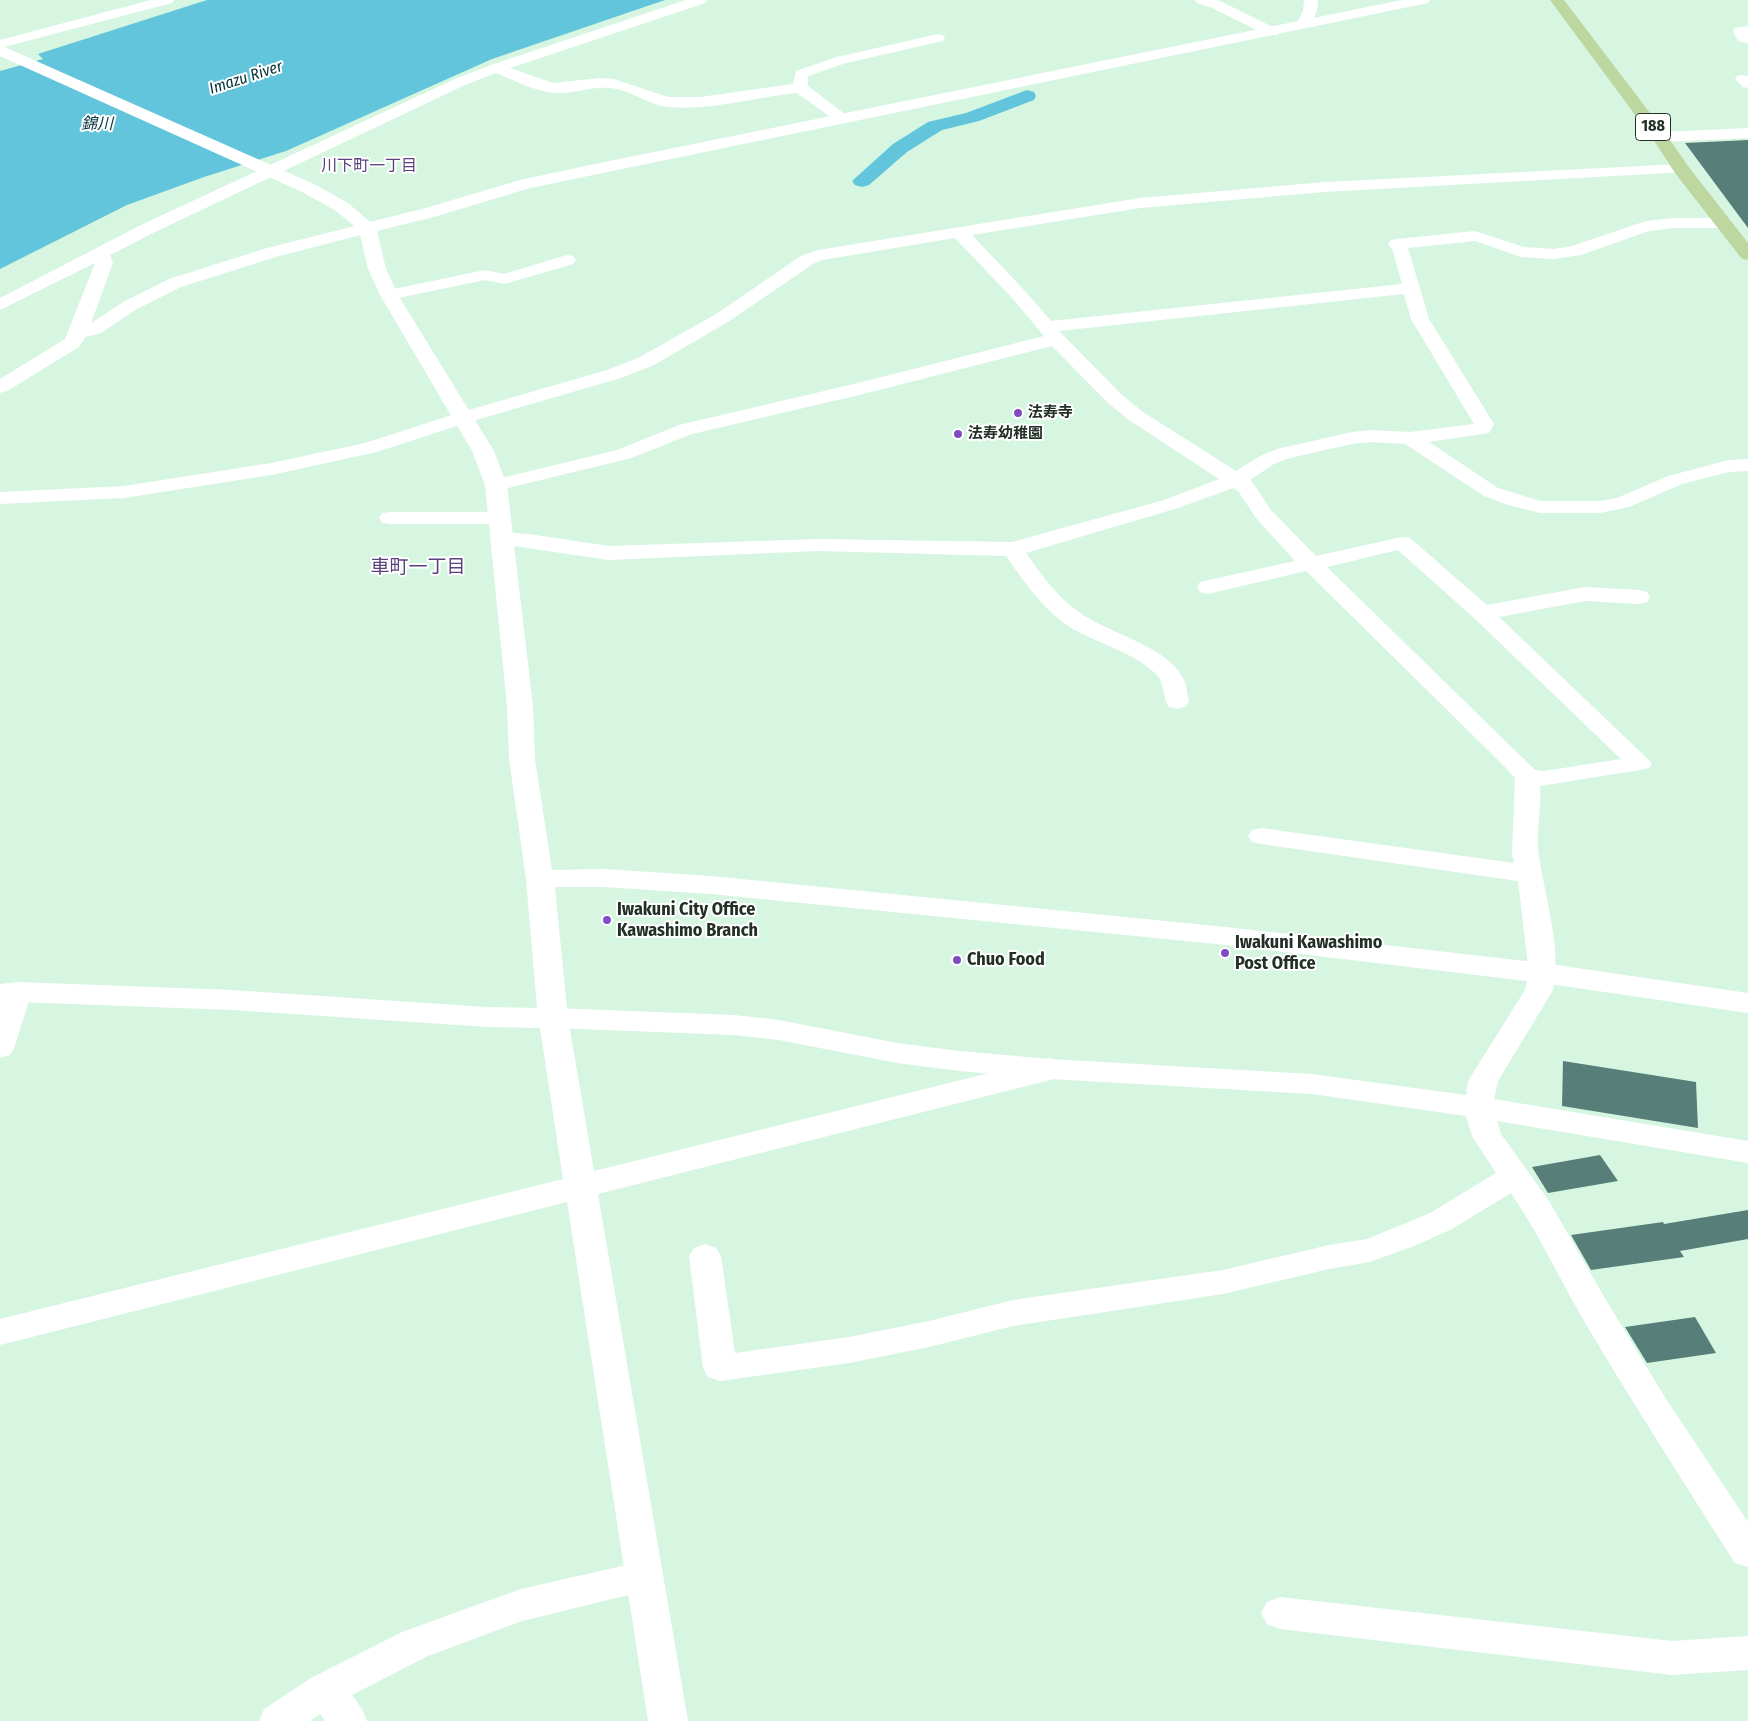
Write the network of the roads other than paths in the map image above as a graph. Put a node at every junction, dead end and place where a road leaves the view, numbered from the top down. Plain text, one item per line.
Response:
1 (167, 0) edge
2 (700, 0) edge
3 (1202, 0) edge
4 (1311, 0) edge
5 (1424, 0) edge
6 (1557, 0) edge
7 (1310, 24) junction
8 (1748, 30) edge
9 (1272, 32) junction
10 (938, 38) dead end
11 (1748, 40) edge
12 (0, 44) edge
13 (7, 53) edge
14 (496, 68) junction
15 (800, 88) junction
16 (841, 118) junction
17 (1748, 133) edge
18 (1660, 137) junction
19 (265, 169) junction
20 (1681, 169) junction
21 (1724, 223) junction
22 (367, 228) junction
23 (960, 233) junction
24 (98, 254) junction
25 (1748, 255) edge
26 (567, 260) dead end
27 (1412, 288) junction
28 (389, 294) junction
29 (0, 305) edge
30 (78, 333) junction
31 (1050, 333) junction
32 (0, 387) edge
33 (462, 418) junction
34 (1410, 438) junction
35 (1748, 465) edge
36 (1236, 480) junction
37 (496, 485) junction
38 (0, 498) edge
39 (390, 518) dead end
40 (500, 528) junction
41 (1012, 549) junction
42 (1312, 565) junction
43 (1208, 587) dead end
44 (1639, 597) dead end
45 (1482, 613) junction
46 (1177, 702) dead end
47 (1526, 777) junction
48 (1261, 836) dead end
49 (1529, 876) junction
50 (540, 879) junction
51 (1543, 974) junction
52 (9, 993) edge
53 (1748, 1003) edge
54 (553, 1018) junction
55 (0, 1048) edge
56 (1050, 1069) junction
57 (1478, 1106) junction
58 (1748, 1152) edge
59 (1515, 1176) junction
60 (581, 1186) junction
61 (705, 1256) dead end
62 (0, 1332) edge
63 (1748, 1552) edge
64 (644, 1577) junction
65 (1280, 1613) dead end
66 (1748, 1653) edge
67 (325, 1690) junction
68 (278, 1721) edge
69 (348, 1721) edge
70 (668, 1721) edge

1 - 12 street
2 - 14 street
3 - 9 street
4 - 7 street
5 - 7 street
6 - 18 highway, 188
7 - 9 street
8 - 11 street
9 - 16 street
10 - 15 street
13 - 19 street
14 - 15 street
14 - 19 street
15 - 16 street
16 - 22 street
17 - 18 street
18 - 20 highway, 188
19 - 22 street
19 - 24 street
20 - 21 highway, 188
20 - 23 street
21 - 25 highway, 188
21 - 27 street
22 - 28 street
22 - 30 street
23 - 31 street
23 - 33 street
24 - 29 street
24 - 30 street
26 - 28 street
27 - 31 street
27 - 34 street
28 - 33 street
30 - 32 street
31 - 36 street
31 - 37 street
33 - 37 street
33 - 38 street
34 - 35 street
34 - 36 street
36 - 41 street
36 - 42 street
37 - 40 street
39 - 40 street
40 - 41 street
40 - 50 street
41 - 46 street
42 - 43 street
42 - 45 street
42 - 47 street
44 - 45 street
45 - 47 street
47 - 49 street
48 - 49 street
49 - 51 street
50 - 51 street
50 - 54 street
51 - 53 street
51 - 57 street
52 - 54 street
52 - 55 street
54 - 56 street
54 - 60 street
56 - 57 street
56 - 60 street
57 - 58 street
57 - 59 street
59 - 61 street
59 - 63 street
60 - 62 street
60 - 64 street
64 - 67 street
64 - 70 street
65 - 66 street
67 - 68 street
67 - 69 street

